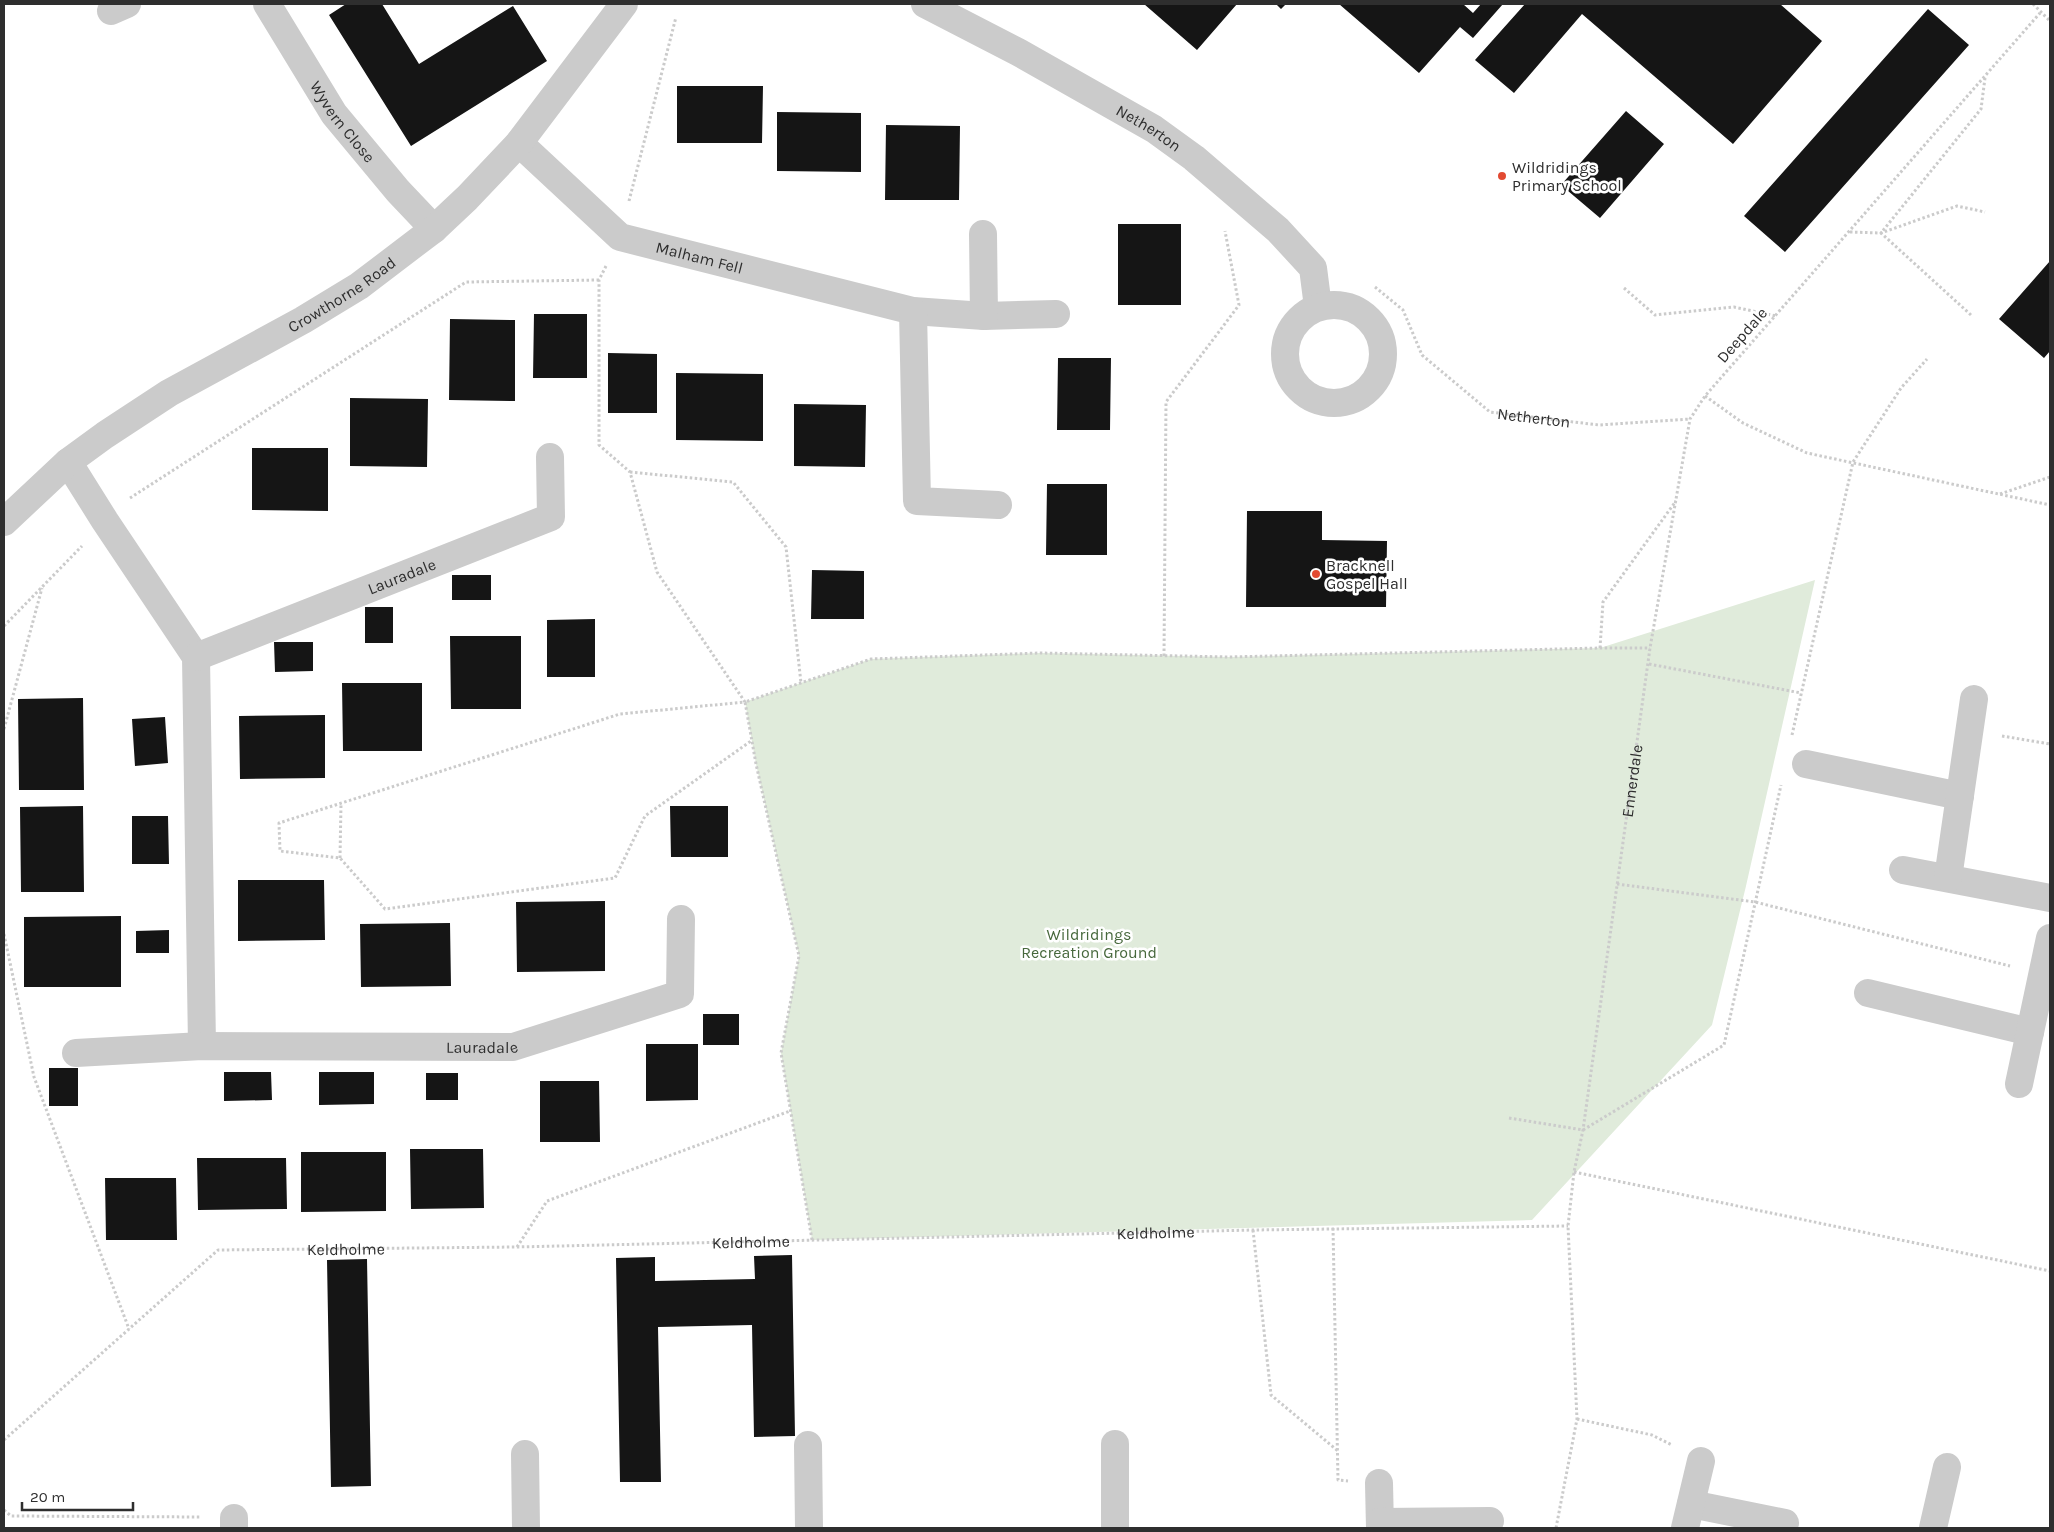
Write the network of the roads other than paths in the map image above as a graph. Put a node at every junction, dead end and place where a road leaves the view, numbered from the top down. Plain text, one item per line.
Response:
1 (267, 4) edge
2 (624, 4) edge
3 (925, 4) edge
4 (518, 144) junction
5 (434, 229) junction
6 (983, 234) dead end
7 (1318, 307) dead end
8 (913, 311) junction
9 (1056, 314) dead end
10 (984, 316) junction
11 (550, 457) dead end
12 (68, 462) junction
13 (998, 504) dead end
14 (4, 522) edge
15 (196, 657) junction
16 (1974, 699) dead end
17 (1806, 764) dead end
18 (1960, 796) junction
19 (1903, 870) dead end
20 (1948, 878) junction
21 (2050, 898) edge
22 (681, 919) dead end
23 (2050, 938) edge
24 (1868, 993) dead end
25 (2030, 1032) junction
26 (202, 1046) junction
27 (76, 1053) dead end
28 (2019, 1084) dead end
29 (1115, 1444) dead end
30 (808, 1445) dead end
31 (525, 1454) dead end
32 (1701, 1461) road end
33 (1947, 1467) dead end
34 (1379, 1483) road end
35 (1688, 1516) edge
36 (1490, 1520) dead end
37 (1785, 1523) dead end
38 (1380, 1525) edge
39 (526, 1528) edge
40 (809, 1528) edge
41 (1115, 1528) edge
42 (1933, 1528) edge

1 - 5 street, Wyvern Close
2 - 4 street, Crowthorne Road
3 - 7 street, Netherton
4 - 5 street, Crowthorne Road
4 - 8 street, Malham Fell
5 - 12 street, Crowthorne Road
6 - 10 street
8 - 10 street, Malham Fell
8 - 13 street
9 - 10 street, Malham Fell
11 - 15 street, Lauradale
12 - 14 street, Crowthorne Road
12 - 15 street
15 - 26 street
16 - 18 street
17 - 18 street
18 - 20 street
19 - 20 street
20 - 21 street
22 - 26 street, Lauradale
23 - 25 street
24 - 25 street
25 - 28 street
26 - 27 street, Lauradale
29 - 41 street
30 - 40 street
31 - 39 street
32 - 35 street
33 - 42 street
34 - 38 street
35 - 37 street
36 - 38 street

